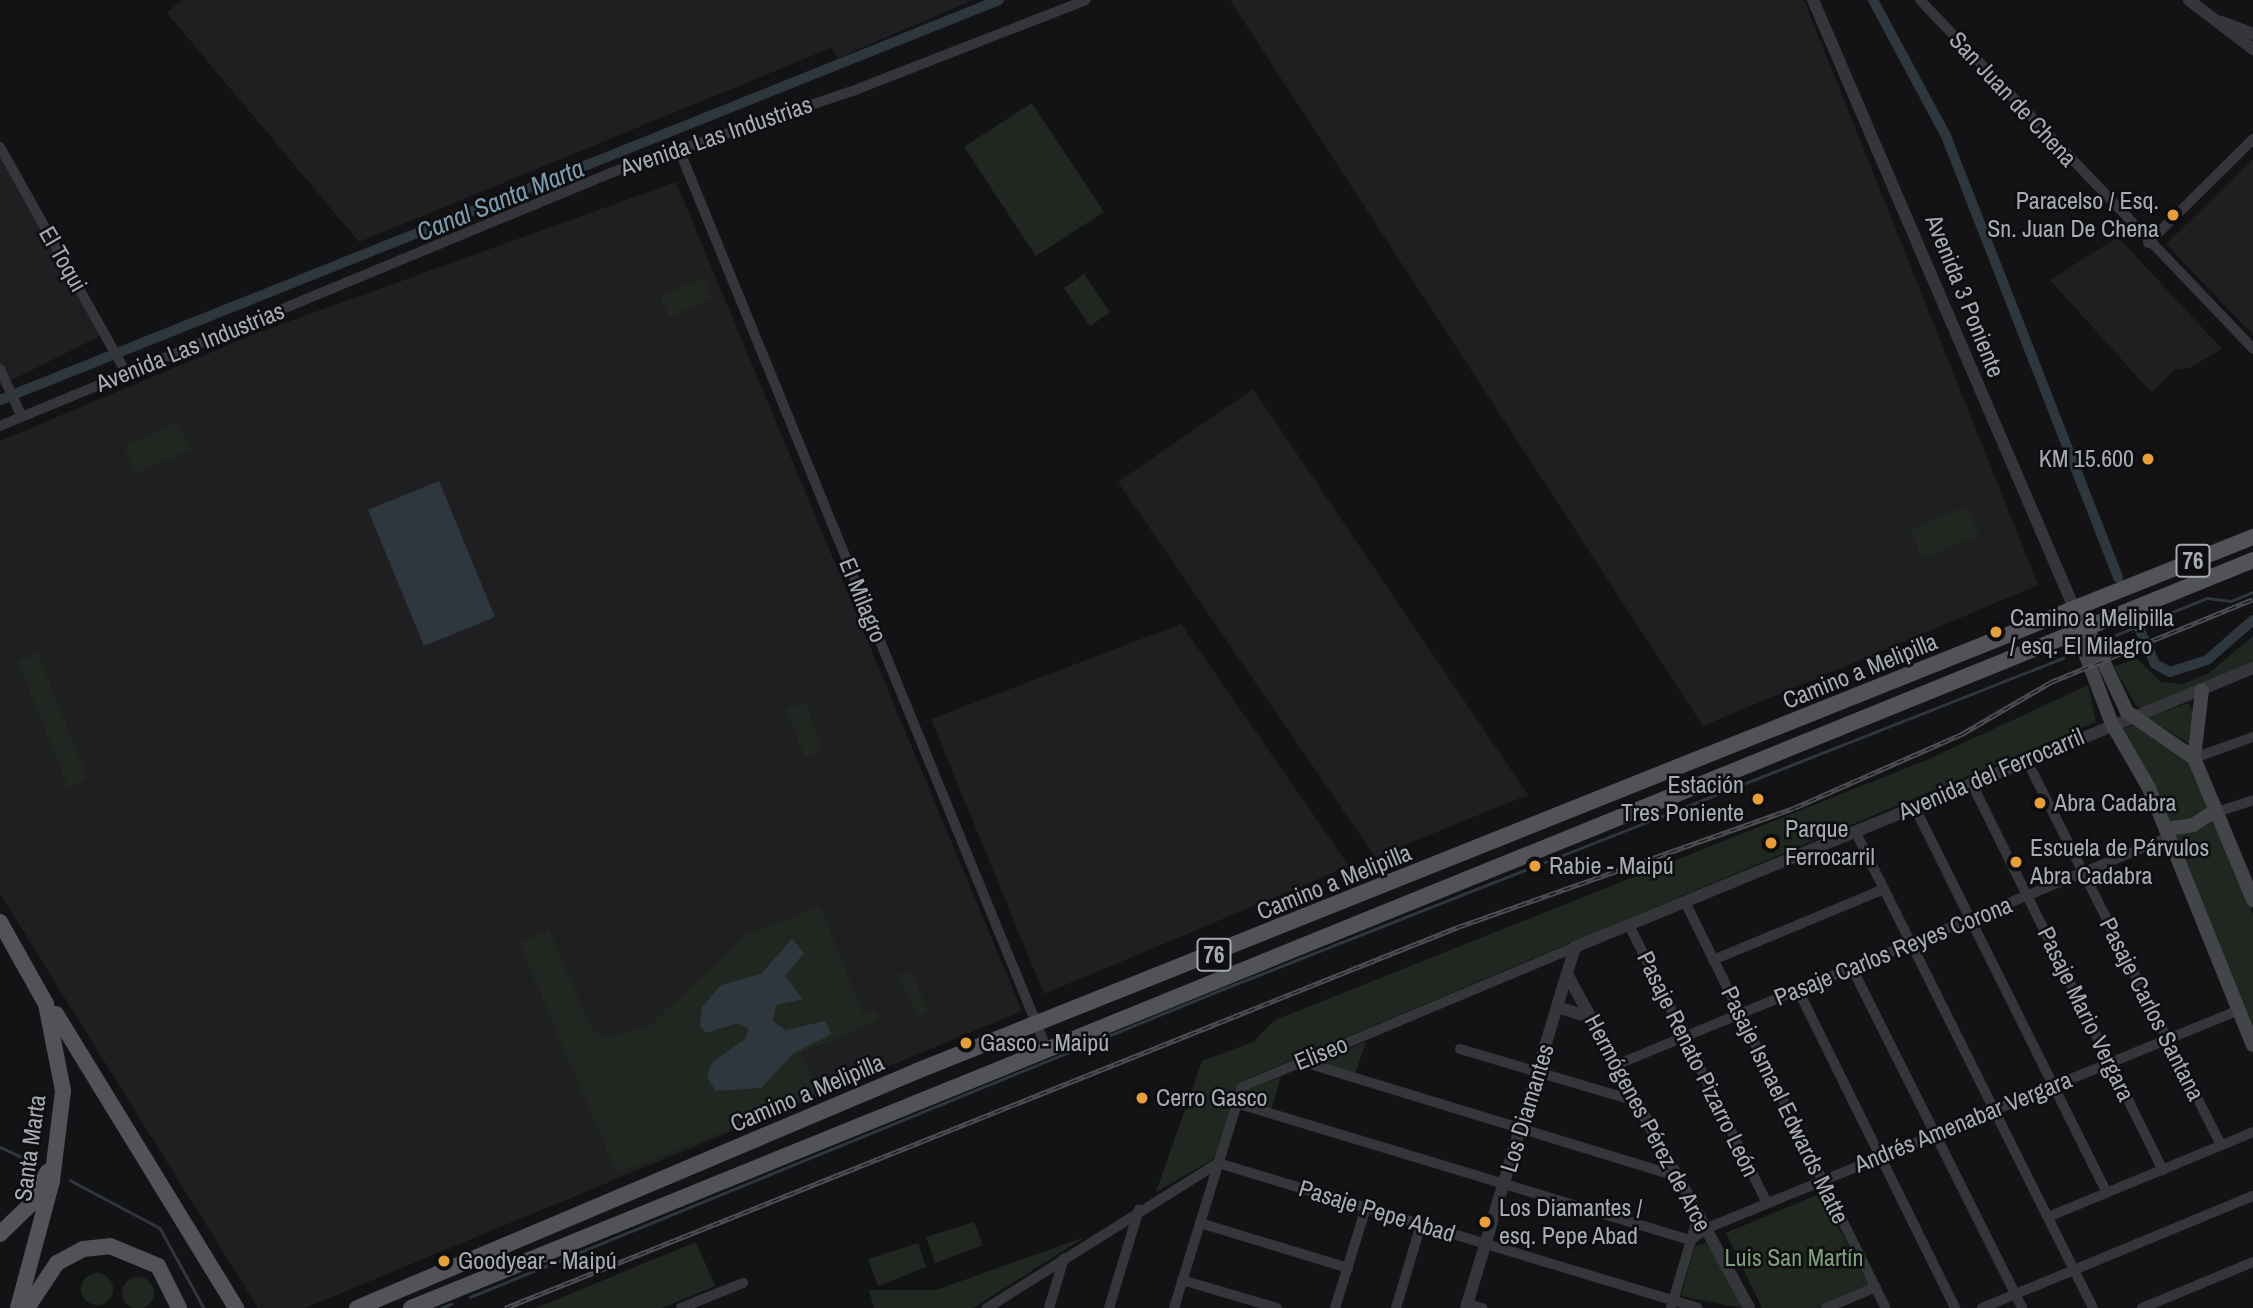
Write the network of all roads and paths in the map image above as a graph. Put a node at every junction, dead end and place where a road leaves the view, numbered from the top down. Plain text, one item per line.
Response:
1 (1086, 0) edge
2 (1813, 0) edge
3 (1920, 0) edge
4 (2189, 0) edge
5 (2221, 22) junction
6 (2253, 34) edge
7 (2253, 49) edge
8 (2253, 139) edge
9 (0, 148) edge
10 (680, 152) junction
11 (2148, 243) junction
12 (2253, 349) edge
13 (0, 369) edge
14 (124, 371) junction
15 (20, 415) junction
16 (0, 426) edge
17 (2253, 537) edge
18 (2253, 560) edge
19 (2075, 610) junction
20 (2084, 629) junction
21 (2253, 668) edge
22 (2202, 690) junction
23 (2132, 718) junction
24 (2112, 724) junction
25 (2253, 737) edge
26 (2194, 758) junction
27 (2026, 760) junction
28 (1971, 782) junction
29 (2253, 800) edge
30 (1914, 806) junction
31 (2216, 811) junction
32 (1855, 831) junction
33 (2167, 833) junction
34 (1447, 862) junction
35 (2247, 867) edge
36 (2084, 873) junction
37 (1455, 883) junction
38 (1884, 889) junction
39 (2027, 896) junction
40 (1357, 898) junction
41 (2253, 900) edge
42 (1685, 902) junction
43 (1366, 919) junction
44 (1970, 919) junction
45 (0, 922) edge
46 (1629, 925) junction
47 (1912, 944) junction
48 (1575, 947) junction
49 (1713, 960) junction
50 (1852, 968) junction
51 (1567, 974) junction
52 (1157, 977) junction
53 (38, 985) junction
54 (1798, 990) junction
55 (1166, 999) junction
56 (1557, 1007) junction
57 (2239, 1010) junction
58 (1740, 1014) junction
59 (1590, 1017) junction
60 (1037, 1025) junction
61 (1685, 1037) junction
62 (2165, 1038) junction
63 (2253, 1045) edge
64 (1046, 1047) junction
65 (1460, 1049) dead end
66 (1299, 1061) junction
67 (2109, 1061) junction
68 (1616, 1065) junction
69 (1537, 1072) junction
70 (2053, 1085) junction
71 (1636, 1101) junction
72 (1236, 1103) junction
73 (1994, 1109) junction
74 (1520, 1128) junction
75 (2253, 1132) edge
76 (60, 1133) junction
77 (1935, 1134) junction
78 (2221, 1145) junction
79 (1880, 1156) junction
80 (1218, 1163) junction
81 (2163, 1170) junction
82 (1676, 1176) junction
83 (1823, 1180) junction
84 (1504, 1183) junction
85 (2107, 1193) junction
86 (2253, 1196) edge
87 (1767, 1203) junction
88 (1139, 1208) junction
89 (1366, 1208) junction
90 (1698, 1216) junction
91 (2048, 1217) junction
92 (1200, 1223) junction
93 (1421, 1224) junction
94 (1705, 1228) junction
95 (0, 1234) edge
96 (1691, 1240) junction
97 (1485, 1244) junction
98 (1064, 1257) junction
99 (2253, 1262) edge
100 (30, 1267) junction
101 (1348, 1268) junction
102 (2074, 1270) junction
103 (1182, 1280) junction
104 (743, 1283) dead end
105 (1876, 1287) junction
106 (2015, 1294) junction
107 (701, 1304) edge
108 (1672, 1304) edge
109 (1466, 1306) edge
110 (18, 1308) edge
111 (26, 1308) edge
112 (179, 1308) edge
113 (236, 1308) edge
114 (357, 1308) edge
115 (411, 1308) edge
116 (681, 1308) edge
117 (987, 1308) edge
118 (1049, 1308) edge
119 (1109, 1308) edge
120 (1174, 1308) edge
121 (1277, 1308) edge
122 (1335, 1308) edge
123 (1396, 1308) edge
124 (1482, 1308) edge
125 (1698, 1308) edge
126 (1749, 1308) edge
127 (1826, 1308) edge
128 (1886, 1308) edge
129 (1955, 1308) edge
130 (1982, 1308) edge
131 (2022, 1308) edge
132 (2093, 1308) edge
133 (2142, 1308) edge

1 - 10 street, Avenida Las Industrias
2 - 19 street, Avenida 3 Poniente
3 - 11 street, San Juan de Chena
4 - 5 street
5 - 6 street
5 - 7 street
8 - 11 street
9 - 14 street, El Toqui
10 - 14 street, Avenida Las Industrias
10 - 60 street, El Milagro
11 - 12 street, San Juan de Chena
13 - 15 street
14 - 15 street, Avenida Las Industrias
15 - 16 street, Avenida Las Industrias
17 - 19 main road, Camino a Melipilla / 76
18 - 20 main road, Camino a Melipilla / 76
19 - 20 main road, Avenida 3 Poniente
19 - 34 main road, Camino a Melipilla / 76
20 - 23 main road, Avenida 3 Poniente
20 - 24 main road, Avenida 3 Poniente
20 - 37 main road, Camino a Melipilla / 76
21 - 22 street, Avenida del Ferrocarril
22 - 23 street, Avenida del Ferrocarril
22 - 26 main road
23 - 24 street, Avenida del Ferrocarril
23 - 26 main road, Avenida 3 Poniente
24 - 27 street, Avenida del Ferrocarril
24 - 33 main road, Avenida 3 Poniente
25 - 26 street
26 - 31 main road
27 - 28 street, Avenida del Ferrocarril
27 - 36 street, Pasaje Carlos Santana
28 - 30 street, Avenida del Ferrocarril
28 - 39 street, Pasaje Mario Vergara
29 - 31 street
30 - 32 street, Avenida del Ferrocarril
30 - 44 street
31 - 33 main road
31 - 35 main road
32 - 38 street
32 - 42 street, Avenida del Ferrocarril
33 - 36 street, Pasaje Carlos Reyes Corona
33 - 57 main road, Avenida 3 Poniente
34 - 37 main road
34 - 40 main road, Camino a Melipilla / 76
35 - 41 main road
36 - 39 street, Pasaje Carlos Reyes Corona
36 - 62 street, Pasaje Carlos Santana
37 - 43 main road, Camino a Melipilla / 76
38 - 47 street
38 - 49 street
39 - 44 street, Pasaje Carlos Reyes Corona
39 - 67 street, Pasaje Mario Vergara
40 - 43 main road
40 - 52 main road, Camino a Melipilla / 76
42 - 46 street, Avenida del Ferrocarril
42 - 49 street, Pasaje Ismael Edwards Matte
43 - 55 main road, Camino a Melipilla / 76
44 - 47 street, Pasaje Carlos Reyes Corona
44 - 70 street
45 - 53 main road, Santa Marta
46 - 48 street, Avenida del Ferrocarril
46 - 61 street, Pasaje Renato Pizarro León
47 - 50 street, Pasaje Carlos Reyes Corona
47 - 73 street
48 - 51 street, Los Diamantes
48 - 66 street, Eliseo
49 - 58 street, Pasaje Ismael Edwards Matte
50 - 54 street, Pasaje Carlos Reyes Corona
50 - 77 street
51 - 56 street, Los Diamantes
51 - 59 street, Hermógenes Pérez de Arce
52 - 55 main road
52 - 60 main road, Camino a Melipilla / 76
53 - 76 main road, Santa Marta
53 - 113 main road
54 - 58 street, Pasaje Carlos Reyes Corona
54 - 79 street
55 - 64 main road, Camino a Melipilla / 76
56 - 59 street
56 - 69 street, Los Diamantes
57 - 62 street, Andrés Amenabar Vergara
57 - 63 main road, Avenida 3 Poniente
58 - 61 street, Pasaje Carlos Reyes Corona
58 - 83 street, Pasaje Ismael Edwards Matte
59 - 68 street, Hermógenes Pérez de Arce
60 - 64 street, El Milagro
60 - 114 main road, Camino a Melipilla / 76
61 - 68 street, Pasaje Carlos Reyes Corona
61 - 87 street, Pasaje Renato Pizarro León
62 - 67 street, Andrés Amenabar Vergara
62 - 78 street, Pasaje Carlos Santana
64 - 115 main road, Camino a Melipilla / 76
65 - 69 street
66 - 72 street, Eliseo
66 - 74 street
67 - 70 street, Andrés Amenabar Vergara
67 - 81 street, Pasaje Mario Vergara
68 - 71 street, Hermógenes Pérez de Arce
69 - 71 street
69 - 74 street, Los Diamantes
70 - 73 street, Andrés Amenabar Vergara
70 - 85 street
71 - 82 street, Hermógenes Pérez de Arce
72 - 80 street, Eliseo
72 - 84 street
73 - 77 street, Andrés Amenabar Vergara
73 - 91 street
74 - 82 street
74 - 84 street, Los Diamantes
75 - 78 street
76 - 95 main road
76 - 100 main road, Santa Marta
77 - 79 street, Andrés Amenabar Vergara
77 - 106 street
78 - 81 street
79 - 83 street, Andrés Amenabar Vergara
79 - 129 street
80 - 88 street
80 - 89 street, Pasaje Pepe Abad
80 - 92 street, Eliseo
81 - 85 street
82 - 90 street, Hermógenes Pérez de Arce
83 - 87 street, Andrés Amenabar Vergara
83 - 105 street, Pasaje Ismael Edwards Matte
84 - 96 street
84 - 97 street, Los Diamantes
85 - 91 street
86 - 102 street
87 - 94 street, Andrés Amenabar Vergara
88 - 98 street
88 - 119 street
89 - 93 street, Pasaje Pepe Abad
89 - 101 street
90 - 94 street, Hermógenes Pérez de Arce
90 - 96 street
91 - 102 street
92 - 101 street
92 - 103 street, Eliseo
93 - 97 street, Pasaje Pepe Abad
93 - 123 street
94 - 96 street, Andrés Amenabar Vergara
94 - 126 street, Hermógenes Pérez de Arce
96 - 108 street
97 - 108 street, Pasaje Pepe Abad
97 - 109 street, Los Diamantes
98 - 117 street
98 - 118 street
99 - 133 street
100 - 110 main road, Santa Marta
100 - 111 main road, Santa Marta
101 - 122 street
102 - 106 street
102 - 132 street
103 - 120 street, Eliseo
103 - 121 street
104 - 107 street
105 - 127 street
105 - 128 street, Pasaje Ismael Edwards Matte
106 - 130 street
106 - 131 street
107 - 116 street
108 - 125 street, Pasaje Pepe Abad
109 - 124 street
111 - 112 main road

